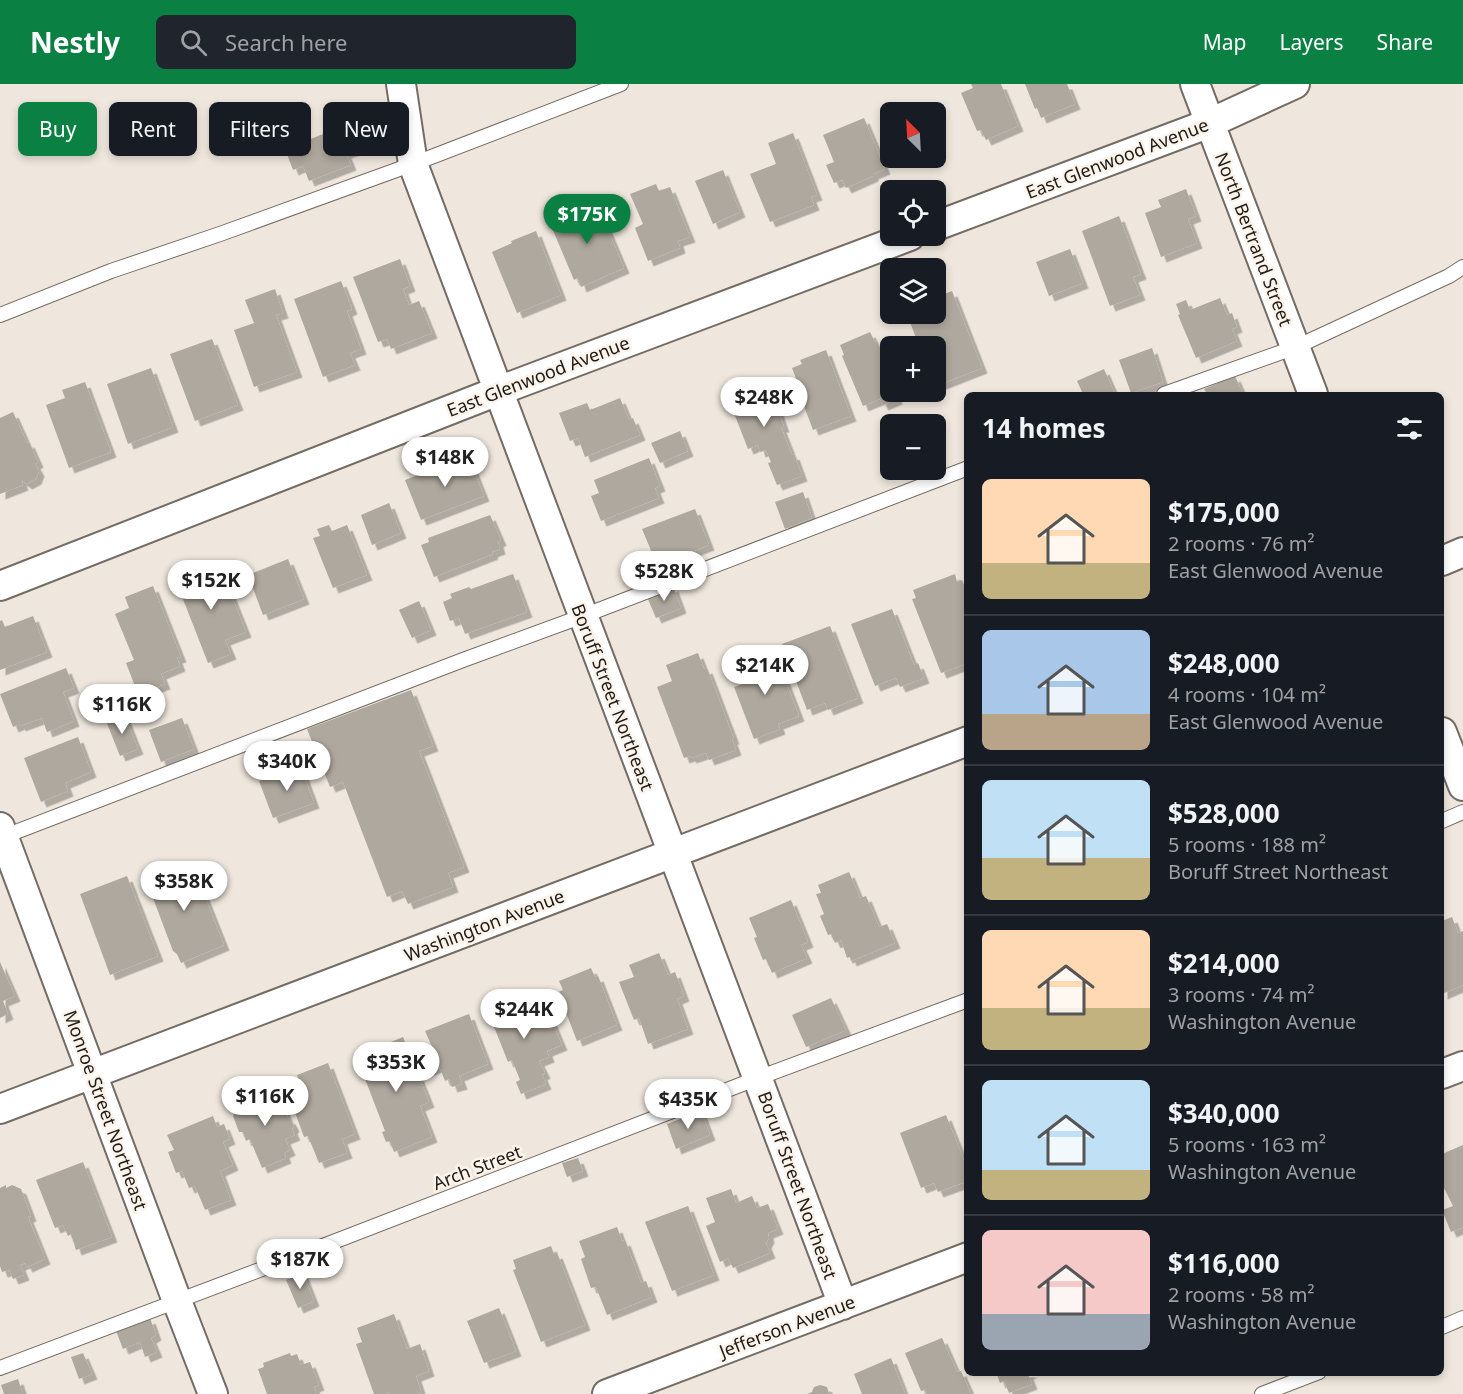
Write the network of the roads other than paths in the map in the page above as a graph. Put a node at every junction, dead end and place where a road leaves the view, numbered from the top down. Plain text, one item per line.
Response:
1 (401, 84) edge
2 (621, 84) edge
3 (1195, 84) edge
4 (1295, 84) edge
5 (1210, 123) junction
6 (413, 164) junction
7 (946, 222) edge
8 (883, 246) edge
9 (1463, 267) edge
10 (0, 315) edge
11 (1296, 347) junction
12 (498, 391) junction
13 (1170, 392) edge
14 (1312, 392) edge
15 (964, 470) edge
16 (1463, 552) edge
17 (1444, 560) edge
18 (0, 586) edge
19 (583, 616) junction
20 (1444, 737) edge
21 (964, 743) edge
22 (1463, 786) edge
23 (1463, 812) edge
24 (1444, 820) edge
25 (1, 834) edge
26 (672, 853) junction
27 (964, 1001) edge
28 (1463, 1066) edge
29 (1444, 1073) edge
30 (93, 1074) junction
31 (758, 1078) junction
32 (0, 1109) edge
33 (964, 1259) edge
34 (177, 1300) junction
35 (843, 1305) junction
36 (1463, 1318) edge
37 (1444, 1325) edge
38 (0, 1368) edge
39 (1309, 1376) edge
40 (213, 1394) edge
41 (606, 1394) edge
42 (1262, 1394) edge

1 - 6 street, Boruff Street Northeast
2 - 6 lane
3 - 5 street, North Bertrand Street
4 - 5 street, East Glenwood Avenue
5 - 7 street, East Glenwood Avenue
5 - 11 street, North Bertrand Street
6 - 10 lane
6 - 12 street, Boruff Street Northeast
8 - 12 street, East Glenwood Avenue
9 - 11 lane
11 - 13 lane
11 - 14 street, North Bertrand Street
12 - 18 street, East Glenwood Avenue
12 - 19 street, Boruff Street Northeast
15 - 19 lane
16 - 17 street
19 - 25 lane
19 - 26 street, Boruff Street Northeast
20 - 22 street
21 - 26 street, Washington Avenue
23 - 24 lane
25 - 30 street, Monroe Street Northeast
26 - 30 street, Washington Avenue
26 - 31 street, Boruff Street Northeast
27 - 31 lane, Arch Street
28 - 29 street
30 - 32 street, Washington Avenue
30 - 34 street, Monroe Street Northeast
31 - 34 lane, Arch Street
31 - 35 street, Boruff Street Northeast
33 - 35 street, Jefferson Avenue
34 - 38 lane, Arch Street
34 - 40 street, Monroe Street Northeast
35 - 41 street, Jefferson Avenue
36 - 37 lane
39 - 42 lane

